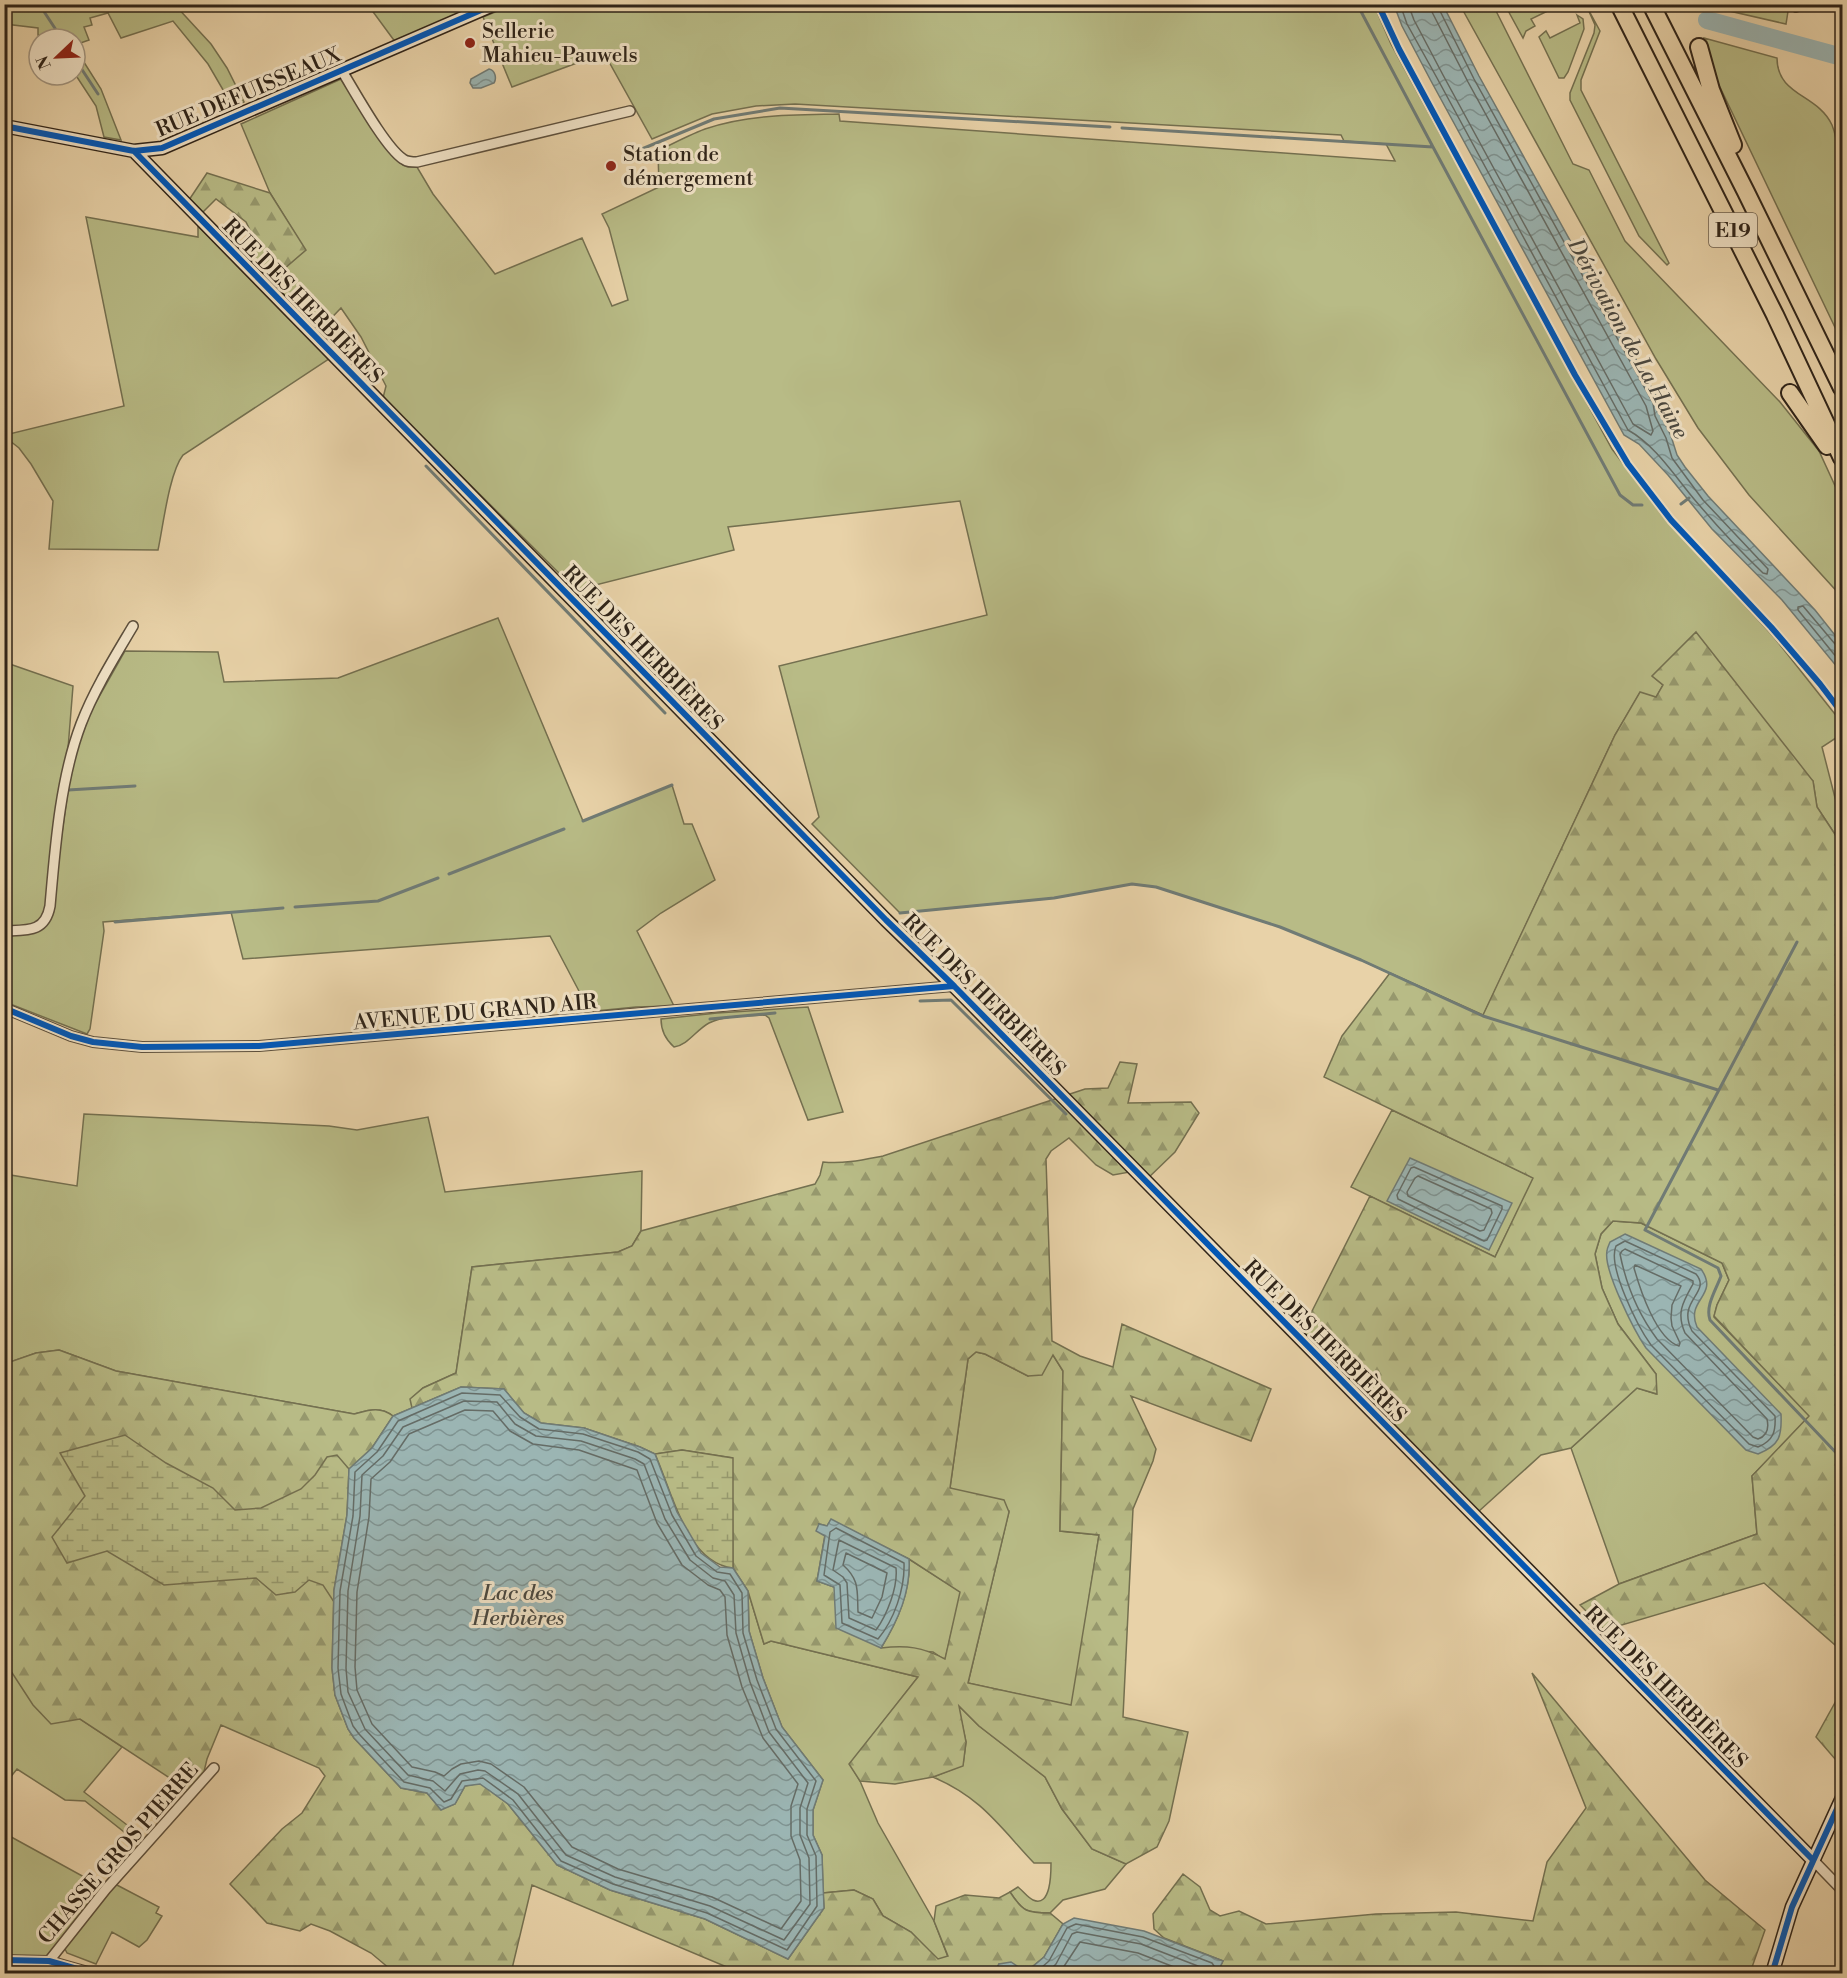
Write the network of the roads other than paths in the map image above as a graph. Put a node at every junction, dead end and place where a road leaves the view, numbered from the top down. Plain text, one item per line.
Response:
1 (495, 4) edge
2 (1619, 4) edge
3 (1651, 4) edge
4 (1699, 47) dead end
5 (342, 71) junction
6 (630, 111) dead end
7 (4, 126) edge
8 (134, 151) junction
9 (1746, 192) junction
10 (1842, 388) edge
11 (1790, 393) dead end
12 (1842, 458) edge
13 (1842, 467) edge
14 (133, 626) dead end
15 (4, 931) edge
16 (954, 986) junction
17 (4, 1008) edge
18 (214, 1768) dead end
19 (1842, 1798) edge
20 (1813, 1860) junction
21 (1842, 1890) edge
22 (4, 1960) edge
23 (49, 1961) junction
24 (95, 1974) edge
25 (1772, 1974) edge

1 - 5 street, RUE DEFUISSEAUX
2 - 12 highway, E19
3 - 9 highway, E19
4 - 9 highway
5 - 6 street
5 - 8 street, RUE DEFUISSEAUX
7 - 8 street, RUE DEFUISSEAUX
8 - 16 street, RUE DES HERBIÈRES
9 - 10 highway, E19
11 - 13 highway
14 - 15 street
16 - 17 street, AVENUE DU GRAND AIR
16 - 20 street, RUE DES HERBIÈRES
18 - 23 street, CHASSE GROS PIERRE
19 - 20 street
20 - 21 street
20 - 25 street
22 - 23 street
23 - 24 street

